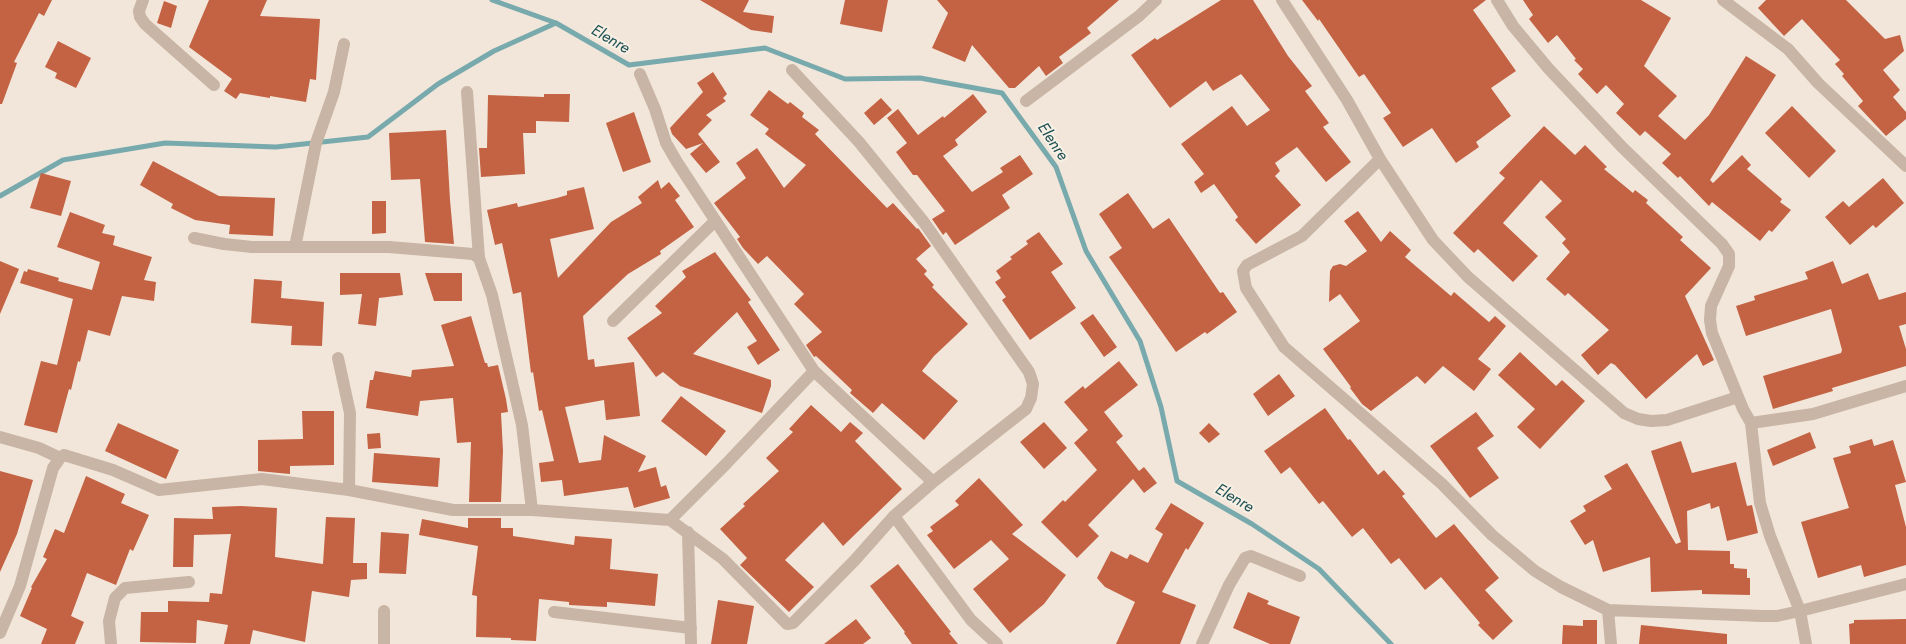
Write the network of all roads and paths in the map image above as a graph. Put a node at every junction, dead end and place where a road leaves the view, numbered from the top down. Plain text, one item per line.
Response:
1 (143, 0) edge
2 (1156, 0) edge
3 (1282, 0) edge
4 (1497, 0) edge
5 (1723, 0) edge
6 (344, 44) dead end
7 (792, 70) dead end
8 (640, 74) dead end
9 (214, 85) dead end
10 (467, 92) dead end
11 (1026, 101) dead end
12 (1380, 159) junction
13 (1906, 166) edge
14 (715, 221) junction
15 (194, 238) dead end
16 (295, 246) junction
17 (479, 258) junction
18 (613, 321) dead end
19 (338, 358) dead end
20 (814, 371) junction
21 (1906, 386) edge
22 (1738, 397) junction
23 (1751, 423) junction
24 (0, 437) edge
25 (60, 458) junction
26 (933, 482) junction
27 (350, 490) junction
28 (532, 510) junction
29 (894, 516) junction
30 (670, 520) junction
31 (688, 532) junction
32 (1300, 576) dead end
33 (189, 582) dead end
34 (1906, 584) edge
35 (1608, 610) junction
36 (384, 611) dead end
37 (1800, 611) junction
38 (554, 612) dead end
39 (3, 615) edge
40 (691, 628) junction
41 (0, 633) edge
42 (111, 644) edge
43 (384, 644) edge
44 (691, 644) edge
45 (997, 644) edge
46 (1202, 644) edge
47 (1611, 644) edge
48 (1806, 644) edge

1 - 9 street
2 - 11 street
3 - 12 street
4 - 22 street
5 - 13 street
6 - 16 street
7 - 26 street
8 - 14 street
10 - 17 street
12 - 22 street
12 - 35 street
14 - 18 street
14 - 20 street
15 - 16 street
16 - 17 street
17 - 28 street
19 - 27 street
20 - 26 street
20 - 30 street
21 - 23 street
22 - 23 street
23 - 37 street
24 - 25 street
25 - 27 street
25 - 39 street
26 - 29 street
27 - 28 street
28 - 30 street
29 - 31 street
29 - 45 street
30 - 31 street
31 - 40 street
32 - 46 street
33 - 42 street
34 - 37 street
35 - 37 street
35 - 47 street
36 - 43 street
37 - 48 street
38 - 40 street
39 - 41 street
40 - 44 street

